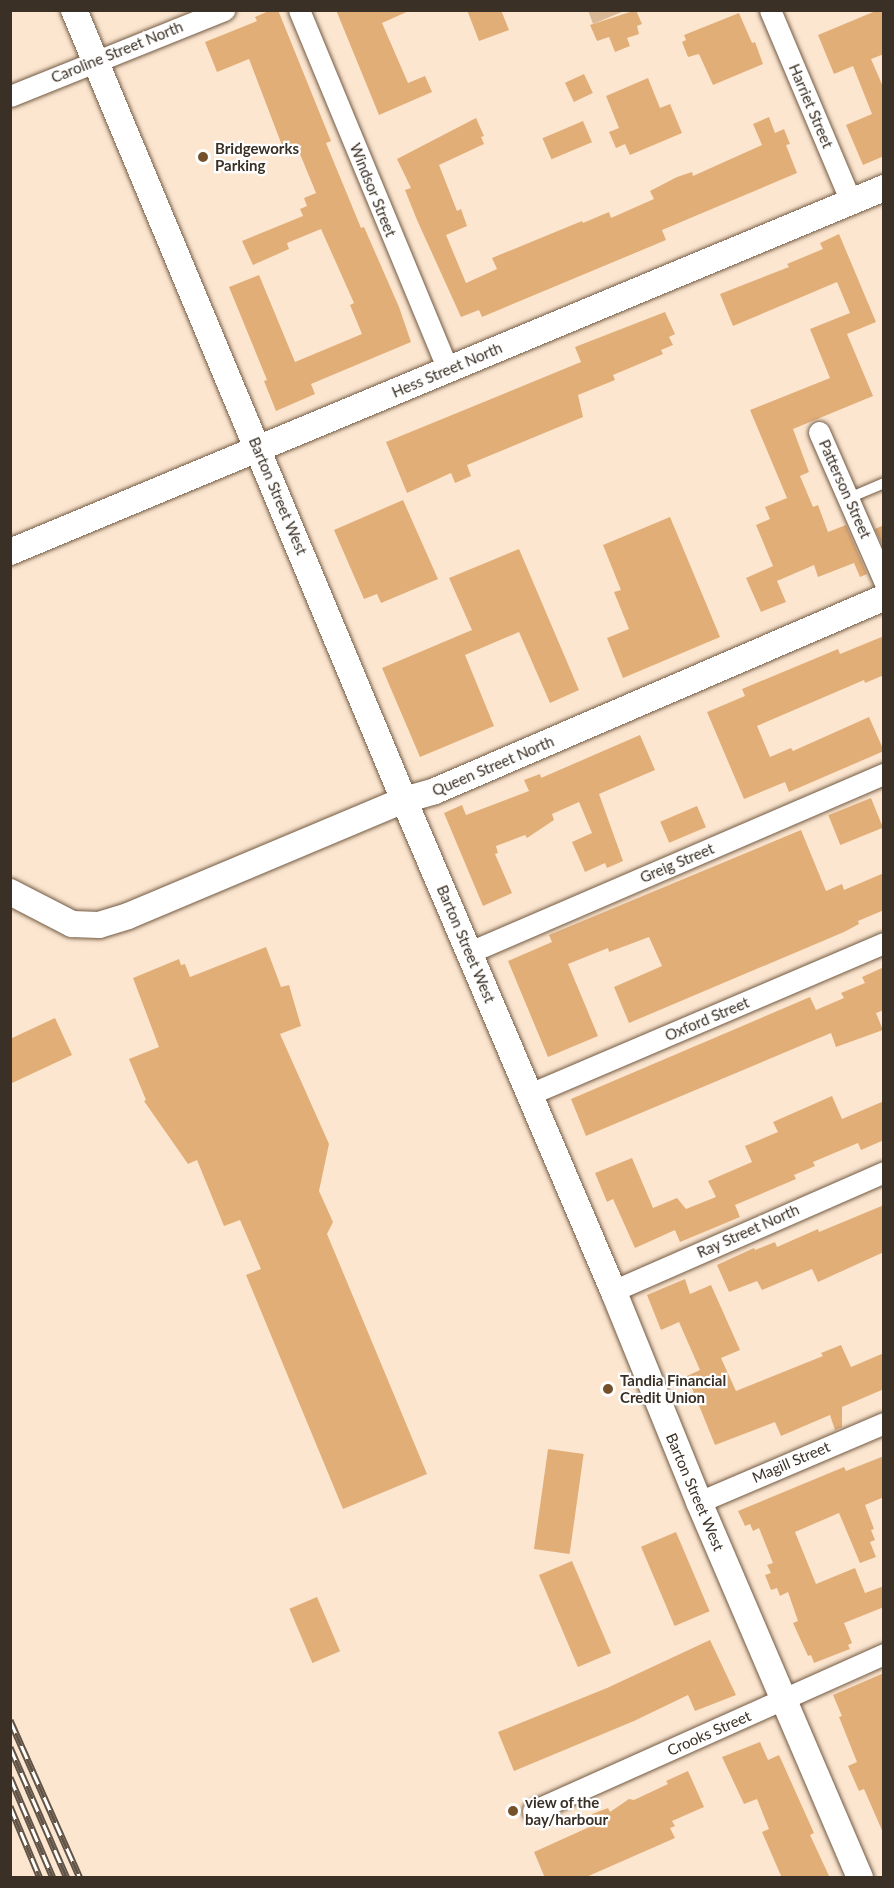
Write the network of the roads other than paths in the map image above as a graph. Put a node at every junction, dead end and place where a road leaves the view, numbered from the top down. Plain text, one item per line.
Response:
1 (74, 10) edge
2 (224, 10) edge
3 (299, 10) edge
4 (770, 10) edge
5 (95, 60) junction
6 (10, 96) edge
7 (884, 188) edge
8 (851, 202) junction
9 (448, 370) junction
10 (819, 432) dead end
11 (258, 449) junction
12 (884, 483) edge
13 (849, 498) junction
14 (10, 552) edge
15 (884, 581) edge
16 (884, 598) edge
17 (884, 774) edge
18 (404, 800) junction
19 (10, 891) edge
20 (884, 943) edge
21 (470, 952) junction
22 (530, 1094) junction
23 (884, 1172) edge
24 (613, 1291) junction
25 (884, 1423) edge
26 (699, 1502) junction
27 (884, 1654) edge
28 (783, 1698) junction
29 (533, 1811) dead end
30 (860, 1878) edge

1 - 5 street, Barton Street West
2 - 5 street, Caroline Street North
3 - 9 street, Windsor Street
4 - 8 street, Harriet Street
5 - 6 street, Caroline Street North
5 - 11 street, Barton Street West
7 - 8 street, Hess Street North
8 - 9 street, Hess Street North
9 - 11 street, Hess Street North
10 - 13 street, Patterson Street
11 - 14 street, Hess Street North
11 - 18 street, Barton Street West
12 - 13 lane
13 - 15 street, Patterson Street
16 - 18 street, Queen Street North
17 - 21 street, Greig Street
18 - 19 street, Queen Street North
18 - 21 street, Barton Street West
20 - 22 street, Oxford Street
21 - 22 street, Barton Street West
22 - 24 street, Barton Street West
23 - 24 street, Ray Street North
24 - 26 street, Barton Street West
25 - 26 street, Magill Street
26 - 28 street, Barton Street West
27 - 28 street, Crooks Street
28 - 29 street, Crooks Street
28 - 30 street, Barton Street West

